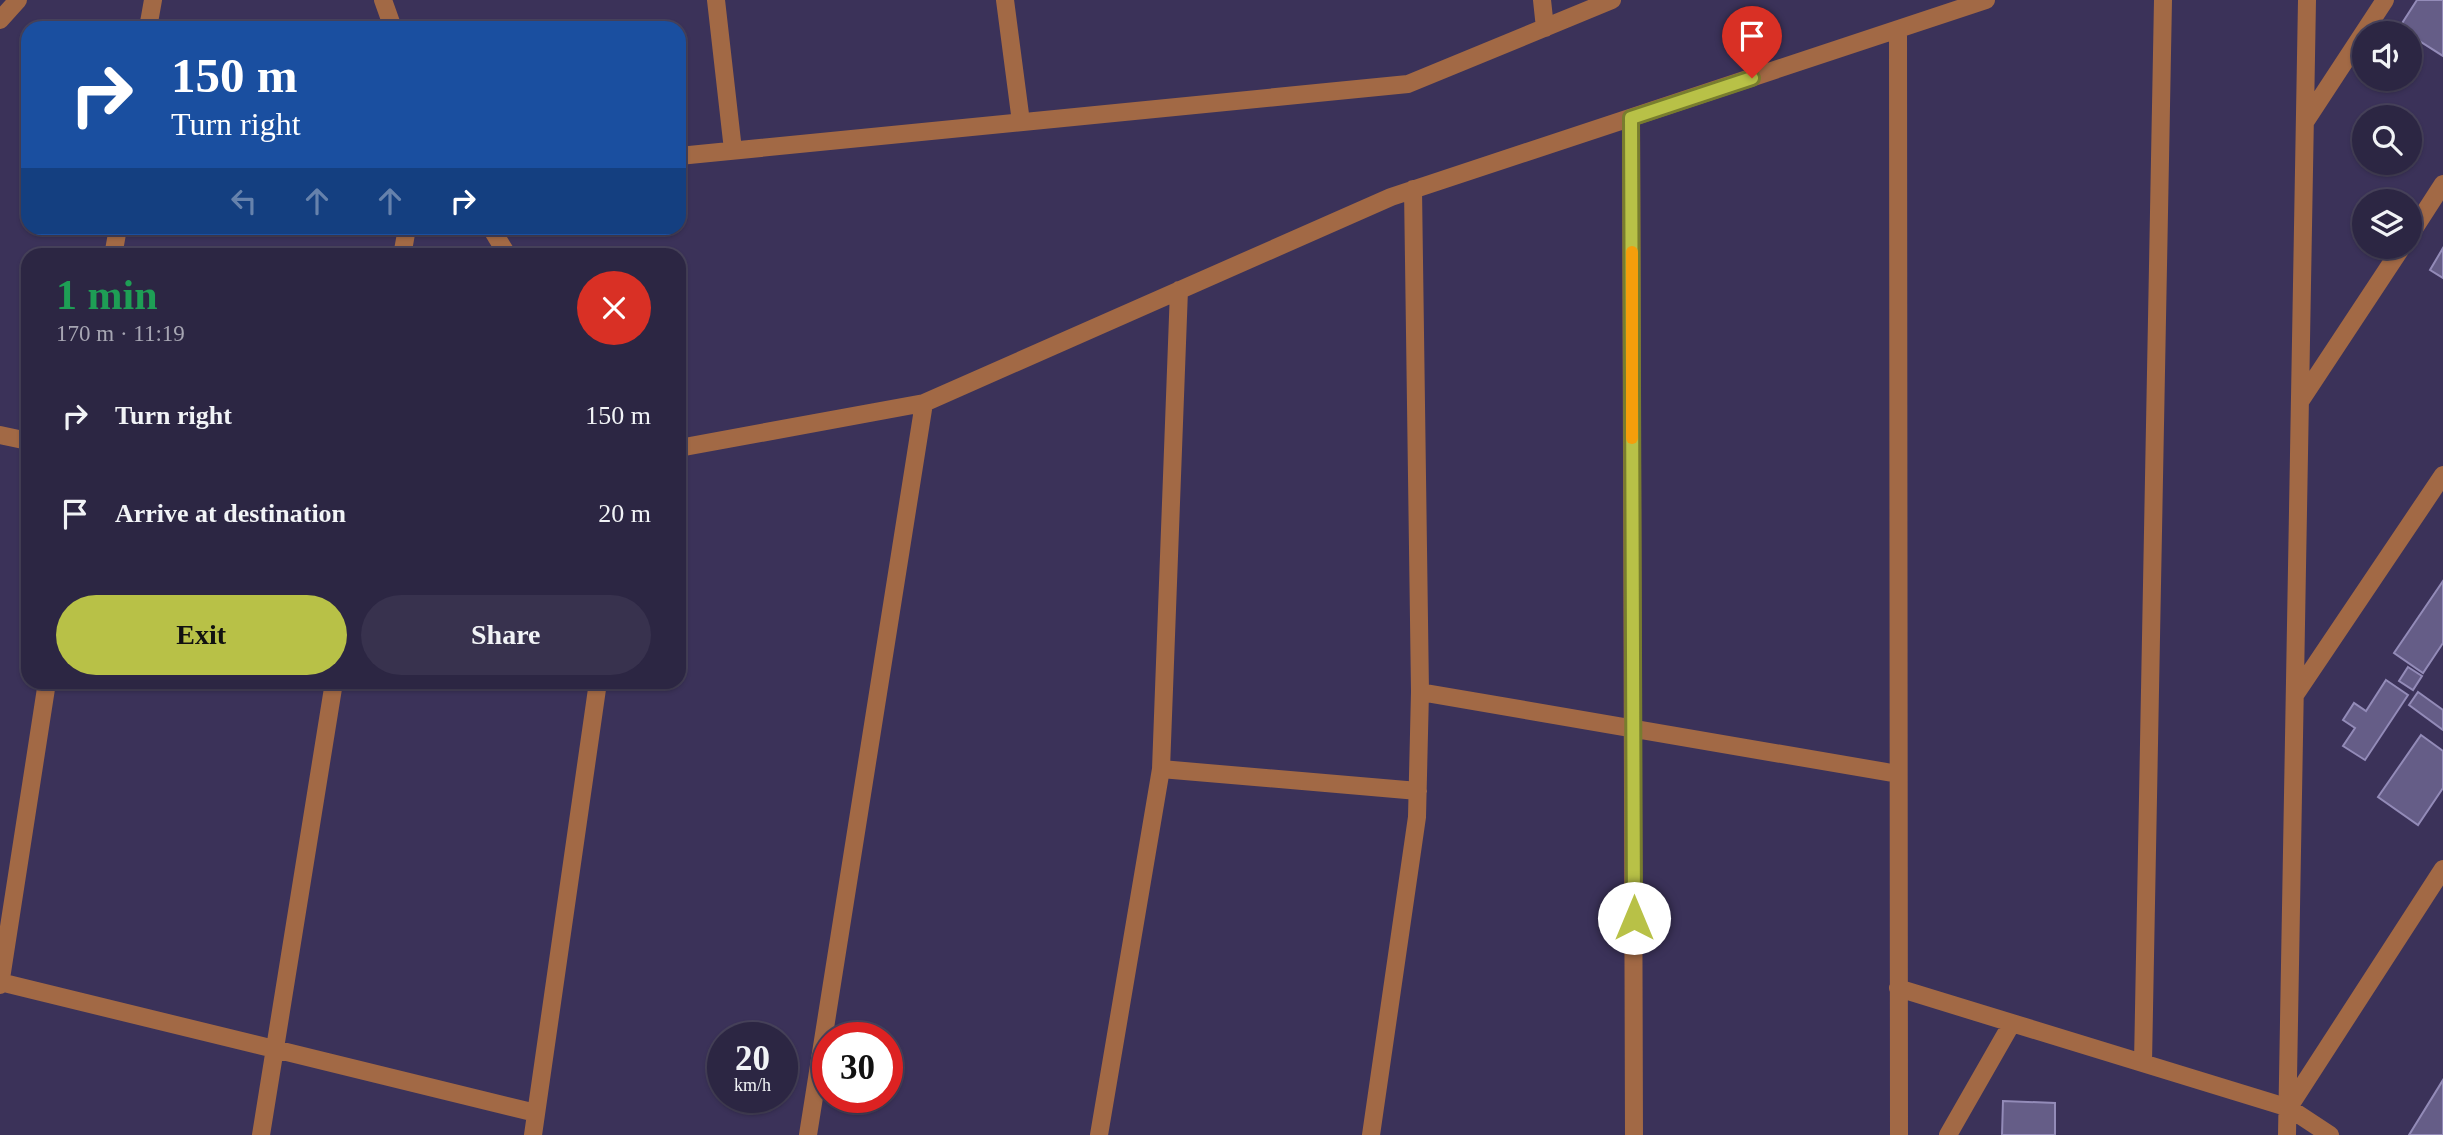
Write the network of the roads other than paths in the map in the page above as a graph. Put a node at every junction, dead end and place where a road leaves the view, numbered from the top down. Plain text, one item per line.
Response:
1 (18, 0) edge
2 (153, 0) edge
3 (383, 0) edge
4 (716, 0) edge
5 (1004, 0) edge
6 (1542, 0) edge
7 (1612, 0) edge
8 (1986, 0) edge
9 (2163, 0) edge
10 (2307, 0) edge
11 (2385, 0) edge
12 (0, 20) edge
13 (150, 21) edge
14 (390, 21) edge
15 (1545, 28) junction
16 (1898, 29) junction
17 (1631, 118) junction
18 (1021, 122) junction
19 (2305, 122) junction
20 (733, 150) junction
21 (686, 155) edge
22 (2443, 184) edge
23 (1413, 189) junction
24 (2422, 216) edge
25 (2394, 259) edge
26 (1179, 290) junction
27 (2301, 400) junction
28 (924, 403) junction
29 (0, 435) edge
30 (21, 440) edge
31 (686, 447) edge
32 (2443, 475) edge
33 (46, 689) edge
34 (333, 689) edge
35 (597, 689) edge
36 (1420, 692) junction
37 (2295, 695) junction
38 (1633, 728) junction
39 (1161, 769) junction
40 (1898, 774) junction
41 (1418, 791) junction
42 (2443, 869) edge
43 (0, 983) edge
44 (1898, 988) junction
45 (2012, 1023) junction
46 (275, 1049) junction
47 (2143, 1063) junction
48 (2289, 1108) junction
49 (536, 1113) junction
50 (261, 1135) edge
51 (533, 1135) edge
52 (808, 1135) edge
53 (1099, 1135) edge
54 (1371, 1135) edge
55 (1634, 1135) edge
56 (1899, 1135) edge
57 (1948, 1135) edge
58 (2287, 1135) edge
59 (2329, 1135) edge

1 - 12 street
2 - 13 street
3 - 14 street
4 - 20 street
5 - 18 street
6 - 15 street
7 - 15 street
8 - 16 street
9 - 47 street
10 - 19 street
11 - 19 street
15 - 18 street
16 - 17 street
16 - 40 street
17 - 23 street
17 - 38 street
18 - 20 street
19 - 27 street
20 - 21 street
22 - 24 street
23 - 26 street
23 - 36 street
25 - 27 street
26 - 28 street
26 - 39 street
27 - 37 street
28 - 31 street
28 - 52 street
29 - 30 street
32 - 37 street
33 - 43 street
34 - 46 street
35 - 49 street
36 - 38 street
36 - 41 street
37 - 48 street
38 - 40 street
38 - 55 street
39 - 41 street
39 - 53 street
40 - 44 street
41 - 54 street
42 - 48 street
43 - 46 street
44 - 45 street
44 - 56 street
45 - 47 street
45 - 57 street
46 - 49 street
46 - 50 street
47 - 48 street
48 - 58 street
48 - 59 street
49 - 51 street

